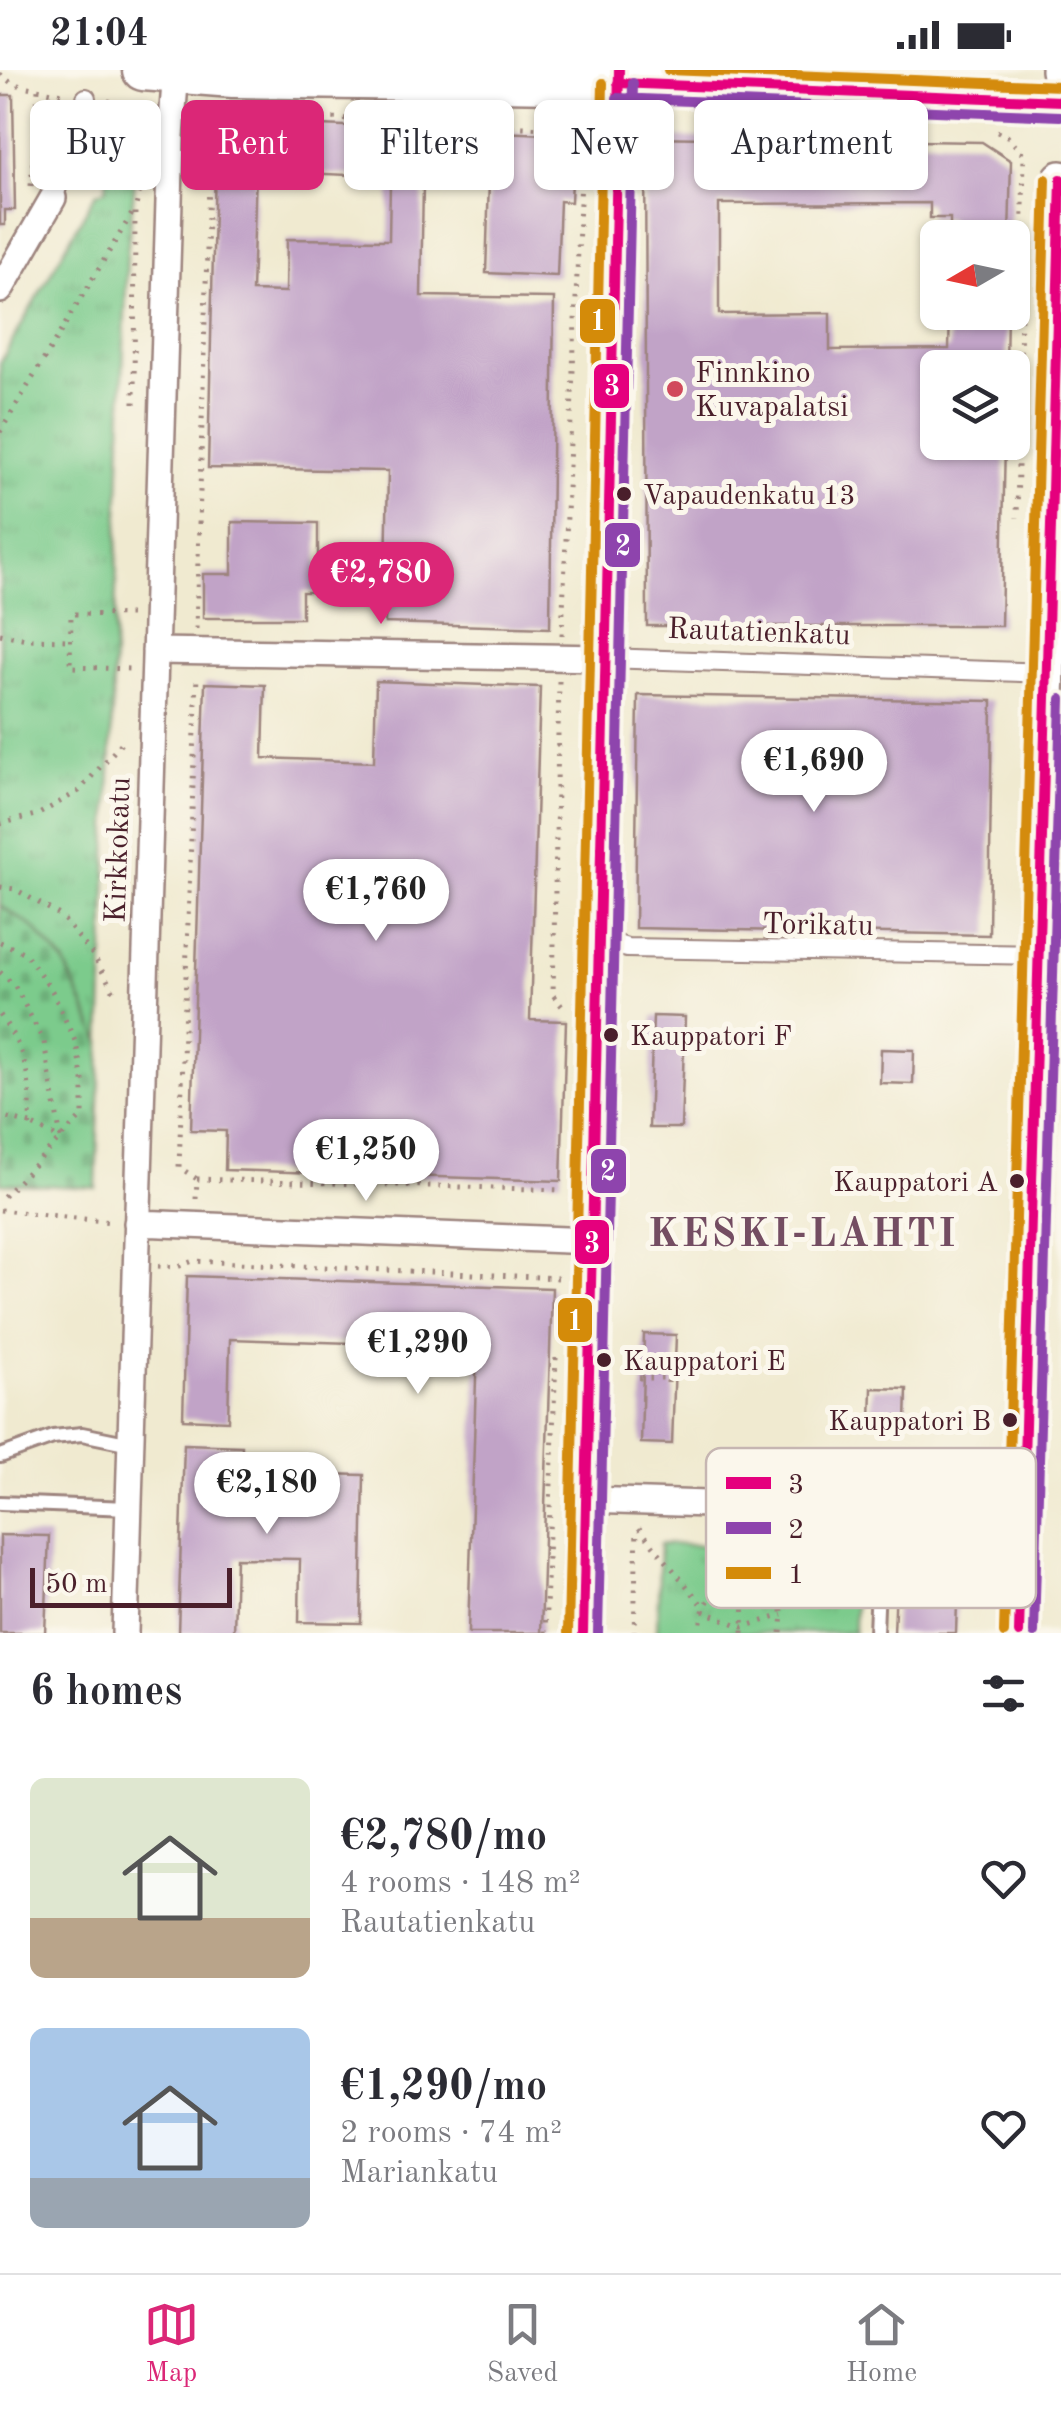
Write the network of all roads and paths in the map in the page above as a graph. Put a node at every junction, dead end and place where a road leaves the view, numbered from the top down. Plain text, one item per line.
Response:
1 (1060, 70) edge
2 (151, 76) edge
3 (618, 76) edge
4 (1061, 80) edge
5 (38, 89) dead end
6 (86, 98) dead end
7 (112, 100) edge
8 (1061, 101) edge
9 (1024, 155) dead end
10 (1061, 180) edge
11 (209, 190) edge
12 (581, 190) edge
13 (42, 192) junction
14 (135, 210) dead end
15 (0, 290) edge
16 (0, 432) edge
17 (1017, 532) dead end
18 (133, 615) dead end
19 (0, 634) edge
20 (70, 640) junction
21 (155, 650) junction
22 (196, 652) junction
23 (560, 658) junction
24 (606, 658) junction
25 (132, 669) dead end
26 (1054, 673) edge
27 (130, 733) dead end
28 (0, 824) edge
29 (0, 887) edge
30 (599, 939) junction
31 (0, 942) edge
32 (1038, 955) junction
33 (0, 972) edge
34 (124, 1009) dead end
35 (0, 1014) edge
36 (569, 1015) dead end
37 (0, 1116) edge
38 (30, 1124) junction
39 (61, 1138) junction
40 (197, 1179) junction
41 (563, 1190) dead end
42 (0, 1200) edge
43 (0, 1210) edge
44 (128, 1223) junction
45 (194, 1225) junction
46 (592, 1240) junction
47 (136, 1265) junction
48 (559, 1281) dead end
49 (556, 1343) dead end
50 (640, 1378) dead end
51 (668, 1388) dead end
52 (131, 1444) junction
53 (1024, 1448) edge
54 (0, 1456) edge
55 (587, 1500) junction
56 (0, 1503) edge
57 (706, 1503) edge
58 (129, 1508) junction
59 (706, 1607) edge
60 (781, 1608) edge
61 (877, 1608) edge
62 (1020, 1608) edge
63 (704, 1609) junction
64 (783, 1615) junction
65 (743, 1630) edge
66 (125, 1633) edge
67 (545, 1633) edge
68 (583, 1633) edge
69 (634, 1633) edge
70 (701, 1633) edge
71 (782, 1633) edge
72 (876, 1633) edge
73 (1019, 1633) edge

1 - 4 main road
2 - 3 main road
2 - 7 path
2 - 21 street, Kirkkokatu
3 - 8 main road
3 - 24 main road
5 - 13 path
6 - 13 street
9 - 17 path
10 - 26 main road
11 - 22 path
12 - 23 path
13 - 15 street
14 - 16 path
18 - 20 path
19 - 20 path
20 - 25 path
21 - 22 street, Rautatienkatu
21 - 44 street, Kirkkokatu
22 - 23 street, Rautatienkatu
22 - 40 path
23 - 24 street, Rautatienkatu
23 - 36 path
24 - 26 street, Rautatienkatu
24 - 30 main road
26 - 32 main road
27 - 28 path
29 - 34 path
30 - 32 street, Torikatu
30 - 46 main road
31 - 39 path
32 - 53 main road
33 - 39 path
35 - 38 path
37 - 38 path
38 - 39 path
39 - 42 path
40 - 41 path
40 - 45 path
43 - 44 path
44 - 45 street
44 - 47 street, Kirkkokatu
45 - 46 street
46 - 55 main road
47 - 48 path
47 - 52 street, Kirkkokatu
49 - 67 path
50 - 51 path
52 - 54 lane
52 - 58 street, Kirkkokatu
55 - 57 street
55 - 68 main road
56 - 58 lane
58 - 66 street, Kirkkokatu
59 - 63 path
60 - 64 path
61 - 72 lane
62 - 73 main road
63 - 65 path
63 - 69 path
63 - 70 path
64 - 65 path
64 - 71 path

